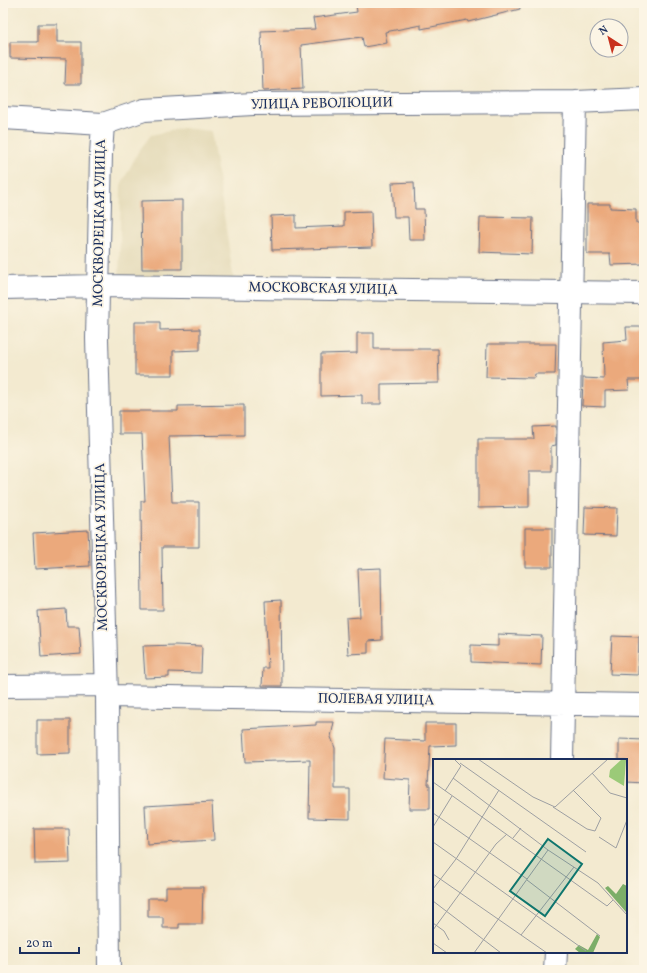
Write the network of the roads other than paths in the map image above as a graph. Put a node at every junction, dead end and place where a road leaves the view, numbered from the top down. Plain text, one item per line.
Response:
1 (644, 99) edge
2 (575, 102) junction
3 (3, 118) edge
4 (103, 124) junction
5 (99, 286) junction
6 (3, 288) edge
7 (571, 292) junction
8 (644, 293) edge
9 (3, 686) edge
10 (106, 691) junction
11 (563, 703) junction
12 (644, 705) edge
13 (562, 759) edge
14 (556, 953) edge
15 (109, 970) edge
16 (555, 970) edge

1 - 2 street, УЛИЦА РЕВОЛЮЦИИ
2 - 4 street, УЛИЦА РЕВОЛЮЦИИ
2 - 7 street
3 - 4 street, УЛИЦА РЕВОЛЮЦИИ
4 - 5 street, МОСКВОРЕЦКАЯ УЛИЦА
5 - 6 street, МОСКОВСКАЯ УЛИЦА
5 - 7 street, МОСКОВСКАЯ УЛИЦА
5 - 10 street, МОСКВОРЕЦКАЯ УЛИЦА
7 - 8 street, МОСКОВСКАЯ УЛИЦА
7 - 11 street
9 - 10 street, ПОЛЕВАЯ УЛИЦА
10 - 11 street, ПОЛЕВАЯ УЛИЦА
10 - 15 street, МОСКВОРЕЦКАЯ УЛИЦА
11 - 12 street, ПОЛЕВАЯ УЛИЦА
11 - 13 street
14 - 16 street

